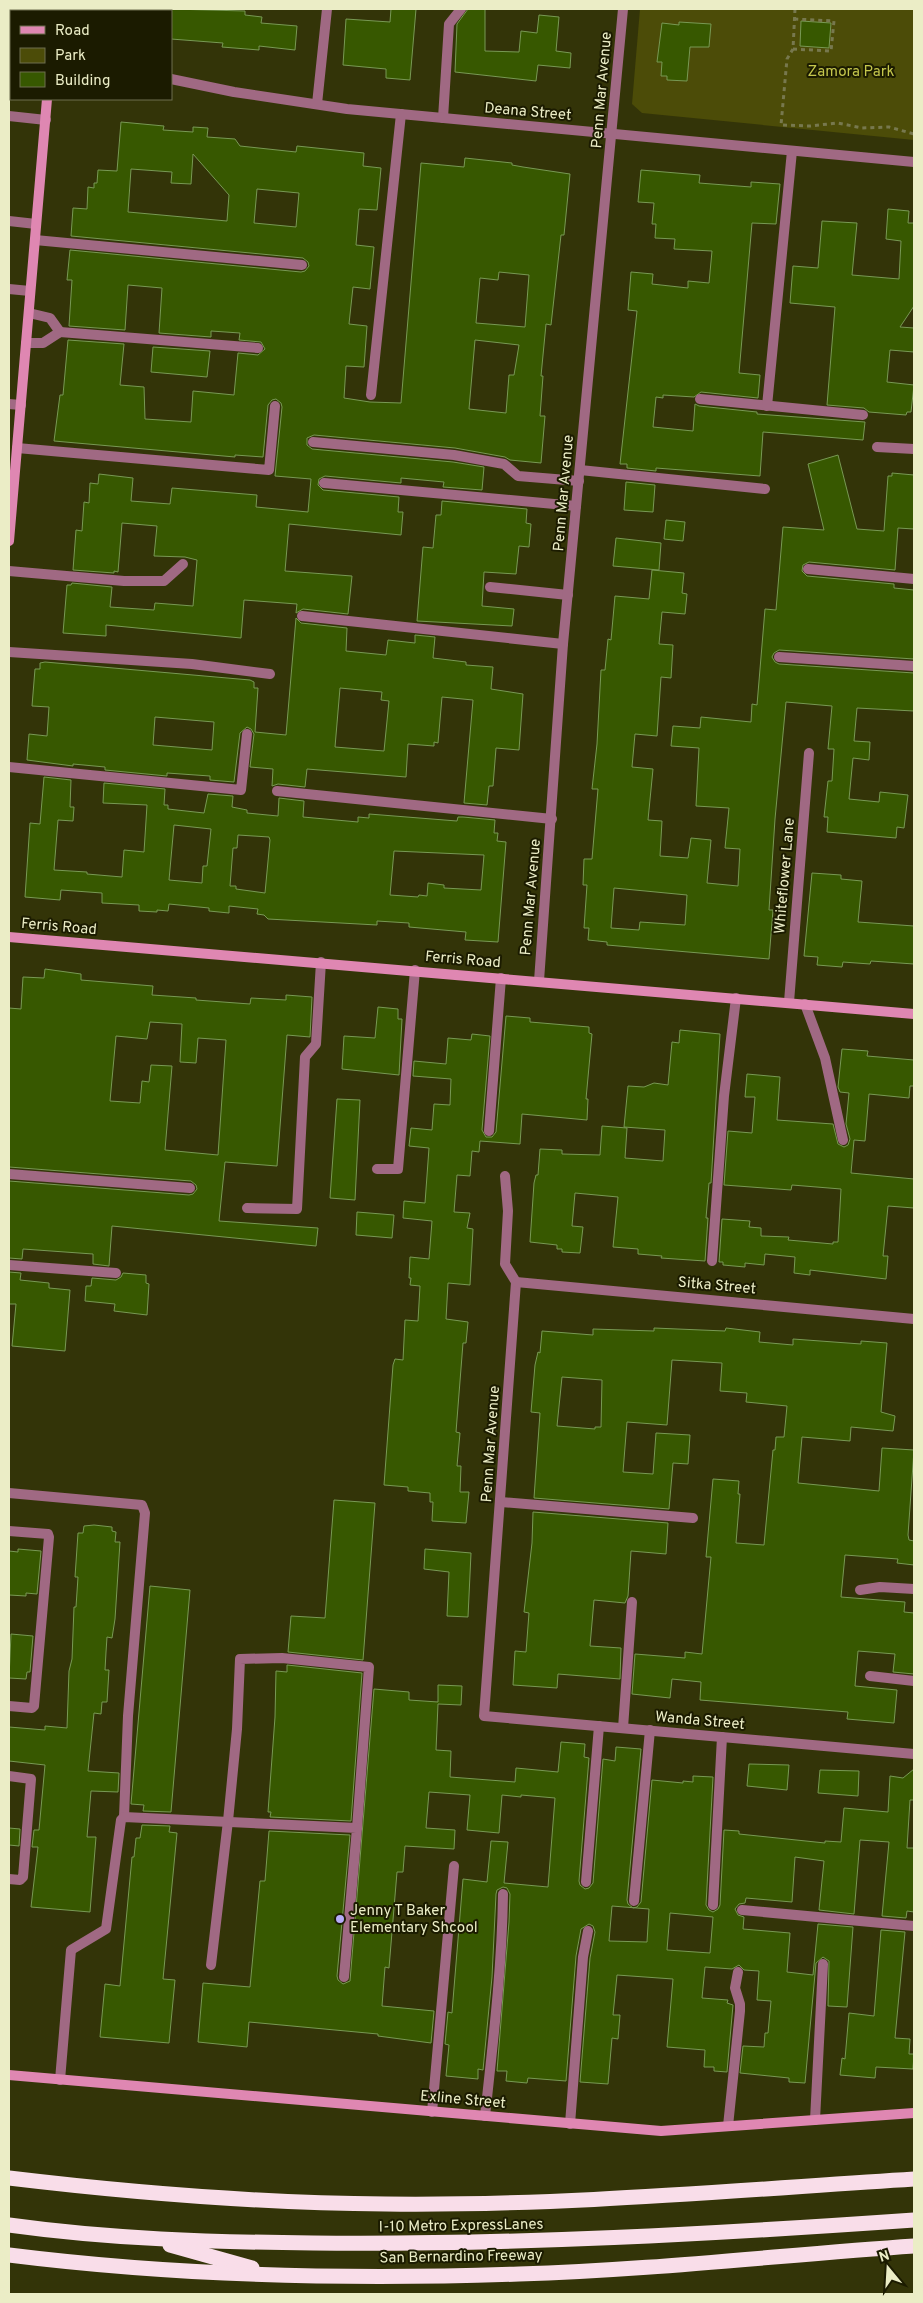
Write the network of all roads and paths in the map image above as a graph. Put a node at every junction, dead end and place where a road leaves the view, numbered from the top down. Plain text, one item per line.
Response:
1 (327, 9) edge
2 (461, 9) edge
3 (623, 9) edge
4 (795, 9) edge
5 (794, 19) junction
6 (793, 49) junction
7 (172, 79) edge
8 (48, 100) edge
9 (316, 104) junction
10 (401, 114) junction
11 (9, 116) edge
12 (443, 118) junction
13 (46, 120) junction
14 (613, 134) junction
15 (914, 134) edge
16 (792, 151) junction
17 (914, 162) edge
18 (9, 221) edge
19 (36, 224) junction
20 (35, 240) junction
21 (302, 265) dead end
22 (9, 289) edge
23 (30, 291) junction
24 (29, 312) junction
25 (60, 332) junction
26 (26, 343) junction
27 (258, 348) dead end
28 (371, 394) dead end
29 (700, 399) dead end
30 (9, 404) edge
31 (21, 405) junction
32 (275, 406) dead end
33 (767, 406) junction
34 (863, 415) dead end
35 (313, 442) dead end
36 (877, 446) dead end
37 (17, 448) junction
38 (914, 450) edge
39 (580, 475) junction
40 (324, 483) dead end
41 (765, 489) dead end
42 (576, 506) junction
43 (9, 541) edge
44 (183, 564) dead end
45 (808, 569) dead end
46 (9, 571) edge
47 (914, 579) edge
48 (490, 587) dead end
49 (568, 595) junction
50 (302, 616) dead end
51 (564, 644) junction
52 (9, 652) edge
53 (779, 657) dead end
54 (914, 666) edge
55 (270, 674) dead end
56 (247, 734) dead end
57 (809, 753) dead end
58 (9, 767) edge
59 (277, 791) dead end
60 (552, 819) junction
61 (9, 936) edge
62 (321, 962) junction
63 (416, 970) junction
64 (501, 978) junction
65 (539, 981) junction
66 (736, 998) junction
67 (789, 1002) junction
68 (805, 1004) junction
69 (914, 1014) edge
70 (489, 1131) dead end
71 (843, 1140) dead end
72 (377, 1169) dead end
73 (9, 1174) edge
74 (505, 1176) dead end
75 (190, 1188) dead end
76 (247, 1208) dead end
77 (712, 1261) dead end
78 (9, 1265) edge
79 (116, 1272) dead end
80 (516, 1282) junction
81 (914, 1319) edge
82 (9, 1493) edge
83 (501, 1502) junction
84 (693, 1518) dead end
85 (9, 1531) edge
86 (914, 1589) edge
87 (860, 1590) dead end
88 (632, 1602) dead end
89 (870, 1676) dead end
90 (914, 1681) edge
91 (9, 1706) edge
92 (484, 1716) joint
93 (599, 1726) junction
94 (622, 1728) junction
95 (650, 1730) junction
96 (722, 1737) junction
97 (914, 1754) edge
98 (9, 1776) edge
99 (124, 1817) junction
100 (228, 1821) junction
101 (357, 1828) junction
102 (454, 1866) dead end
103 (9, 1879) edge
104 (586, 1882) dead end
105 (503, 1894) dead end
106 (634, 1900) dead end
107 (713, 1905) dead end
108 (742, 1910) dead end
109 (914, 1926) edge
110 (588, 1931) dead end
111 (823, 1964) dead end
112 (210, 1966) dead end
113 (738, 1972) dead end
114 (344, 1977) dead end
115 (9, 2075) edge
116 (60, 2080) junction
117 (432, 2112) junction
118 (914, 2113) edge
119 (485, 2116) junction
120 (815, 2120) junction
121 (570, 2124) junction
122 (728, 2126) junction
123 (9, 2178) edge
124 (914, 2179) edge
125 (914, 2220) edge
126 (9, 2225) edge
127 (148, 2240) junction
128 (914, 2246) edge
129 (9, 2255) edge
130 (275, 2274) junction

1 - 9 street
2 - 12 street
3 - 14 street, Penn Mar Avenue
4 - 5 path
5 - 6 path
5 - 6 path
6 - 15 path
7 - 9 street, Deana Street
8 - 13 street
9 - 10 street, Deana Street
10 - 12 street, Deana Street
10 - 28 street
11 - 13 street
12 - 14 street, Deana Street
13 - 19 street
14 - 16 street, Deana Street
14 - 39 street, Penn Mar Avenue
16 - 17 street, Deana Street
16 - 33 street
18 - 19 street
19 - 20 street
20 - 21 street
20 - 23 street
22 - 23 street
23 - 24 street
24 - 25 street
24 - 26 street
25 - 26 street
25 - 27 street
26 - 31 street
29 - 33 street
30 - 31 street
31 - 37 street
32 - 37 street
33 - 34 street
35 - 39 street
36 - 38 street
37 - 43 street
39 - 41 street
39 - 42 street, Penn Mar Avenue
40 - 42 street
42 - 49 street, Penn Mar Avenue
44 - 46 street
45 - 47 street
48 - 49 street
49 - 51 street, Penn Mar Avenue
50 - 51 street
51 - 60 street, Penn Mar Avenue
52 - 55 street
53 - 54 street
56 - 58 street
57 - 67 street, Whiteflower Lane
59 - 60 street
60 - 65 street, Penn Mar Avenue
61 - 62 street, Ferris Road
62 - 63 street, Ferris Road
62 - 76 street
63 - 64 street, Ferris Road
63 - 72 street
64 - 65 street, Ferris Road
64 - 70 street
65 - 66 street, Ferris Road
66 - 67 street, Ferris Road
66 - 77 street
67 - 68 street, Ferris Road
68 - 69 street, Ferris Road
68 - 71 street
73 - 75 street
74 - 80 street
78 - 79 street
80 - 81 street, Sitka Street
80 - 83 street, Penn Mar Avenue
82 - 99 street
83 - 84 street
83 - 92 street, Penn Mar Avenue
85 - 91 street
86 - 87 street
88 - 94 street
89 - 90 street
92 - 93 street, Wanda Street
93 - 94 street, Wanda Street
93 - 104 street
94 - 95 street, Wanda Street
95 - 96 street, Wanda Street
95 - 106 street
96 - 97 street, Wanda Street
96 - 107 street
98 - 103 street
99 - 100 street
99 - 116 street
100 - 101 street
100 - 101 street
100 - 112 street
101 - 114 street
102 - 117 street
105 - 119 street
108 - 109 street
110 - 121 street
111 - 120 street
113 - 122 street
115 - 116 street, Exline Street
116 - 117 street, Exline Street
117 - 119 street, Exline Street
118 - 120 street, Exline Street
119 - 121 street, Exline Street
120 - 122 street, Exline Street
121 - 122 street, Exline Street
123 - 124 highway
125 - 127 highway, I-10 Metro ExpressLanes
126 - 127 highway, I-10 Metro ExpressLanes
127 - 130 highway
128 - 130 highway, San Bernardino Freeway
129 - 130 highway, San Bernardino Freeway

